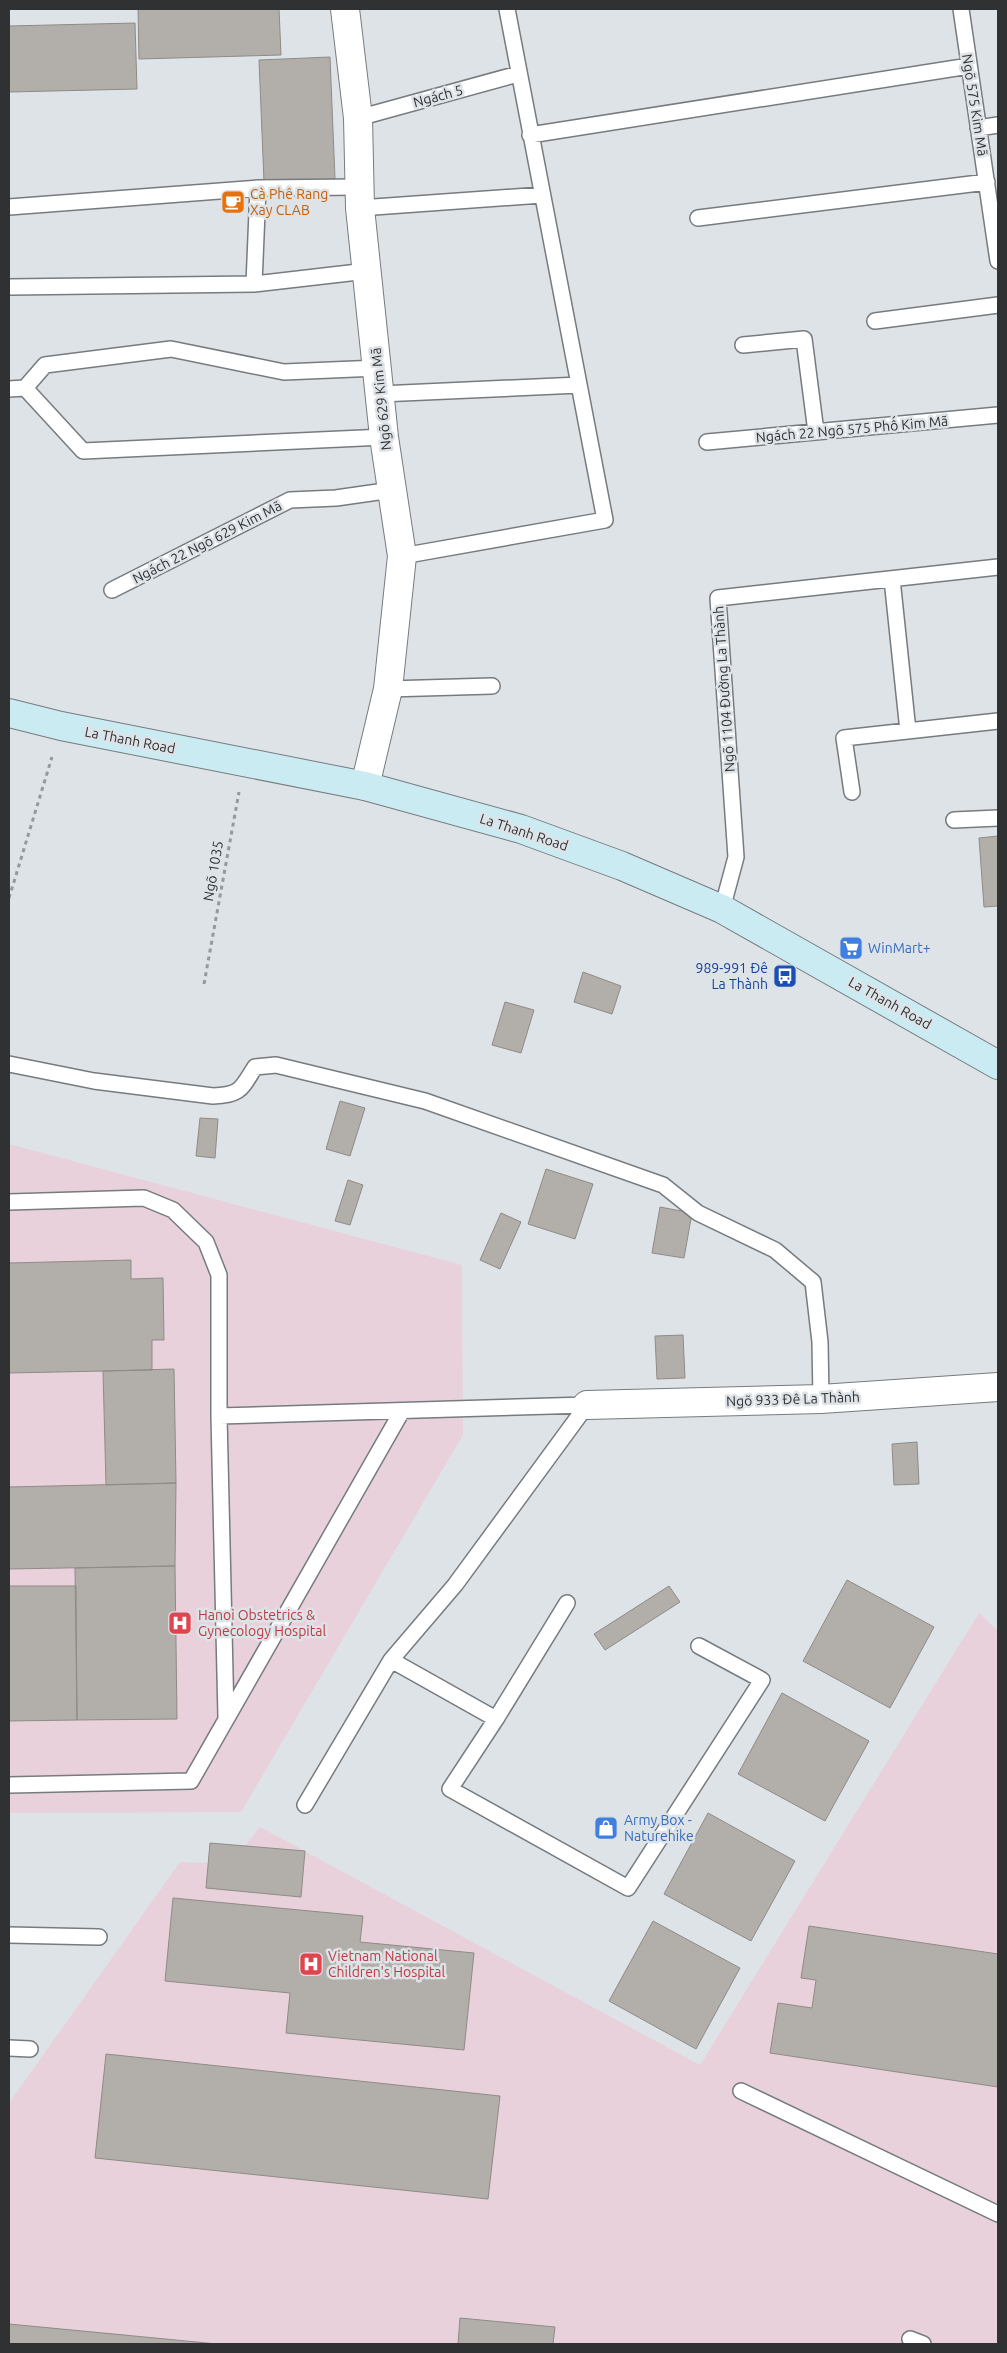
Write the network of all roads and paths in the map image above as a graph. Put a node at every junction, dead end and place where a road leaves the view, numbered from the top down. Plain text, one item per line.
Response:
1 (345, 9) edge
2 (507, 9) edge
3 (961, 9) edge
4 (969, 66) junction
5 (518, 74) junction
6 (358, 118) junction
7 (998, 125) edge
8 (978, 128) junction
9 (530, 135) junction
10 (987, 182) junction
11 (258, 188) junction
12 (542, 194) junction
13 (359, 197) junction
14 (9, 207) edge
15 (698, 218) dead end
16 (998, 261) edge
17 (367, 271) junction
18 (254, 284) junction
19 (9, 287) edge
20 (998, 305) edge
21 (875, 321) dead end
22 (743, 345) dead end
23 (379, 381) junction
24 (579, 385) junction
25 (25, 388) junction
26 (9, 389) edge
27 (998, 415) edge
28 (816, 432) junction
29 (384, 437) junction
30 (707, 442) dead end
31 (392, 490) junction
32 (402, 556) junction
33 (998, 567) edge
34 (892, 579) junction
35 (112, 590) dead end
36 (492, 686) dead end
37 (388, 689) junction
38 (9, 713) edge
39 (998, 721) edge
40 (61, 726) junction
41 (908, 731) junction
42 (244, 762) junction
43 (365, 786) junction
44 (852, 792) dead end
45 (998, 818) edge
46 (954, 820) dead end
47 (9, 898) edge
48 (722, 909) junction
49 (204, 984) dead end
50 (9, 1064) edge
51 (998, 1065) edge
52 (9, 1202) edge
53 (998, 1387) edge
54 (821, 1399) junction
55 (587, 1405) junction
56 (402, 1411) junction
57 (219, 1416) junction
58 (567, 1603) dead end
59 (699, 1646) dead end
60 (391, 1660) junction
61 (226, 1717) junction
62 (496, 1718) junction
63 (9, 1785) edge
64 (305, 1805) dead end
65 (9, 1935) edge
66 (99, 1937) dead end
67 (9, 2048) edge
68 (30, 2050) dead end
69 (741, 2091) dead end
70 (998, 2214) edge

1 - 6 street, Ngõ 629 Kim Mã
2 - 5 lane
3 - 4 lane, Ngõ 575 Kim Mã
4 - 8 lane, Ngõ 575 Kim Mã
4 - 9 lane
5 - 6 lane, Ngách 5
5 - 9 lane
6 - 13 street, Ngõ 629 Kim Mã
7 - 8 lane
8 - 10 lane, Ngõ 575 Kim Mã
9 - 12 lane
10 - 15 lane
10 - 16 lane, Ngõ 575 Kim Mã
11 - 13 lane
11 - 14 lane
11 - 18 lane
12 - 13 lane
12 - 24 lane
13 - 17 street, Ngõ 629 Kim Mã
17 - 18 lane
17 - 23 street, Ngõ 629 Kim Mã
18 - 19 lane
20 - 21 lane
22 - 28 lane
23 - 24 lane
23 - 25 lane
23 - 29 street, Ngõ 629 Kim Mã
24 - 32 lane
25 - 26 lane
25 - 29 lane
27 - 28 lane, Ngách 22 Ngõ 575 Phố Kim Mã
28 - 30 lane, Ngách 22 Ngõ 575 Phố Kim Mã
29 - 31 street, Ngõ 629 Kim Mã
31 - 32 street, Ngõ 629 Kim Mã
31 - 35 lane, Ngách 22 Ngõ 629 Kim Mã
32 - 37 street, Ngõ 629 Kim Mã
33 - 34 lane, Ngõ 1104 Đường La Thành
34 - 41 lane
34 - 48 lane, Ngõ 1104 Đường La Thành
36 - 37 lane
37 - 43 street, Ngõ 629 Kim Mã
38 - 40 main road, La Thanh Road
39 - 41 lane
40 - 42 main road, La Thanh Road
40 - 47 path
41 - 44 lane
42 - 43 main road, La Thanh Road
42 - 49 path, Ngõ 1035
43 - 48 main road, La Thanh Road
45 - 46 lane
48 - 51 main road, La Thanh Road
50 - 54 lane
52 - 57 lane
53 - 54 street, Ngõ 933 Đê La Thành
54 - 55 street, Ngõ 933 Đê La Thành
55 - 56 lane
55 - 60 lane
56 - 57 lane
56 - 61 lane
57 - 61 lane
58 - 62 lane
59 - 62 lane
60 - 62 lane
60 - 64 lane
61 - 63 lane
65 - 66 lane
67 - 68 lane
69 - 70 lane

